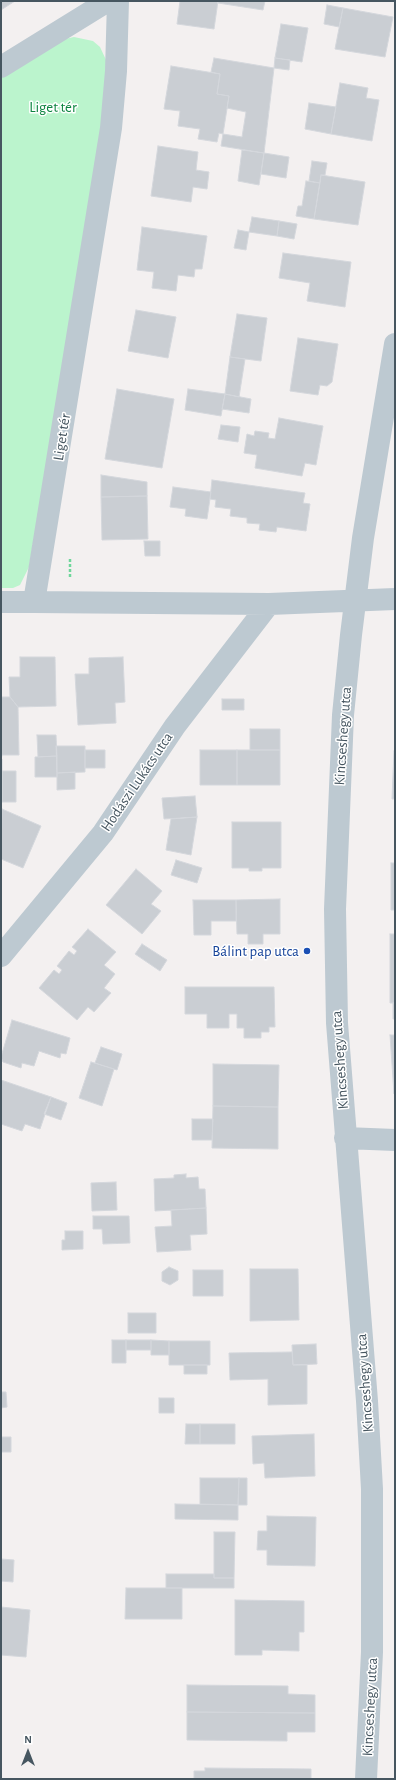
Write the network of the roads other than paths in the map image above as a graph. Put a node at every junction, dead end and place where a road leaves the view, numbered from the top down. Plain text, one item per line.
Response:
1 (108, 1) edge
2 (118, 1) edge
3 (1, 67) edge
4 (395, 344) edge
5 (395, 599) edge
6 (355, 600) junction
7 (1, 602) edge
8 (34, 602) junction
9 (269, 604) junction
10 (1, 956) edge
11 (346, 1138) junction
12 (395, 1140) edge
13 (366, 1779) edge

1 - 3 street
2 - 8 street, Liget tér
4 - 6 street, Kincseshegy utca
5 - 6 street
6 - 9 street
6 - 11 street, Kincseshegy utca
7 - 8 street
8 - 9 street
9 - 10 street, Hodászi Lukács utca
11 - 12 street
11 - 13 street, Kincseshegy utca

